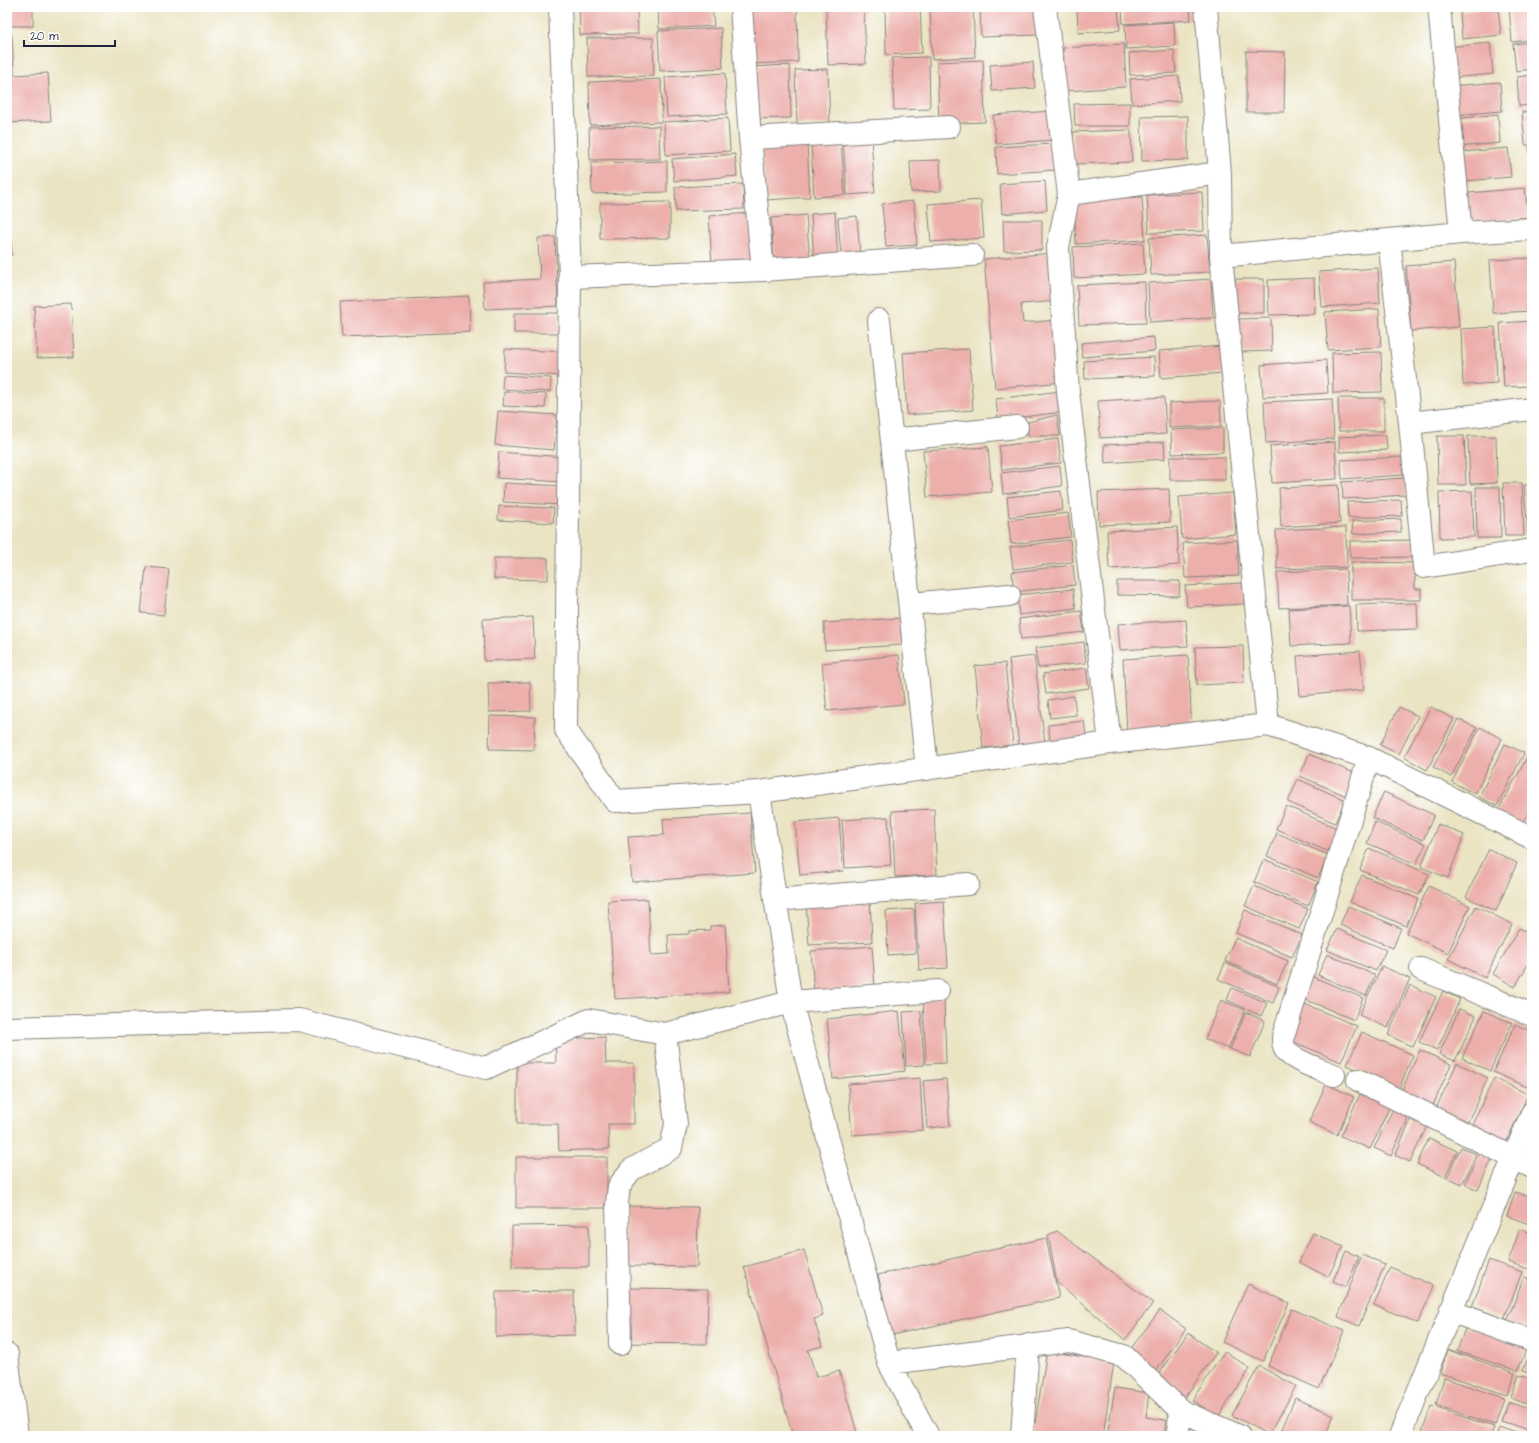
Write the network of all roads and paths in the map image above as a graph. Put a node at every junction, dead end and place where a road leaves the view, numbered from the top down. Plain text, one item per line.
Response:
1 (560, 7) edge
2 (741, 7) edge
3 (1045, 7) edge
4 (1206, 7) edge
5 (1439, 7) edge
6 (949, 127) dead end
7 (750, 138) junction
8 (1220, 173) junction
9 (1069, 194) junction
10 (1532, 229) edge
11 (1461, 233) junction
12 (1389, 240) junction
13 (972, 255) dead end
14 (1221, 256) junction
15 (763, 270) junction
16 (570, 277) junction
17 (879, 320) dead end
18 (1532, 409) edge
19 (1410, 423) junction
20 (1017, 427) dead end
21 (892, 440) junction
22 (1532, 550) edge
23 (1009, 595) dead end
24 (910, 604) junction
25 (1268, 725) junction
26 (1110, 743) junction
27 (1369, 758) junction
28 (927, 769) junction
29 (759, 792) junction
30 (1532, 838) edge
31 (968, 884) dead end
32 (775, 900) junction
33 (1421, 969) dead end
34 (938, 990) dead end
35 (791, 1002) junction
36 (1532, 1015) edge
37 (7, 1028) edge
38 (665, 1034) junction
39 (1334, 1076) dead end
40 (1358, 1080) dead end
41 (1532, 1113) edge
42 (1523, 1163) edge
43 (1450, 1311) junction
44 (1532, 1341) edge
45 (620, 1344) dead end
46 (1028, 1345) junction
47 (7, 1354) edge
48 (889, 1364) junction
49 (1182, 1411) junction
50 (16, 1436) edge
51 (928, 1436) edge
52 (1022, 1436) edge
53 (1177, 1436) edge
54 (1239, 1436) edge
55 (1400, 1436) edge

1 - 16 street
2 - 7 street
3 - 9 street
4 - 8 street
5 - 11 street
6 - 7 street
7 - 15 street
8 - 9 street
8 - 14 street
9 - 26 street
10 - 11 street
11 - 12 street
12 - 14 street
12 - 19 street
13 - 15 street
14 - 25 street
15 - 16 street
16 - 29 street
17 - 21 street
18 - 19 street
19 - 22 street
20 - 21 street
21 - 24 street
23 - 24 street
24 - 28 street
25 - 26 street
25 - 27 street
26 - 28 street
27 - 30 street
27 - 39 street
28 - 29 street
29 - 32 street
31 - 32 street
32 - 35 street
33 - 36 street
34 - 35 street
35 - 38 street
35 - 48 street
37 - 38 street
38 - 45 street
40 - 42 street
41 - 42 street
42 - 43 street
43 - 44 street
43 - 55 street
46 - 48 street
46 - 49 street
46 - 52 street
47 - 50 street
48 - 51 street
49 - 53 street
49 - 54 street

